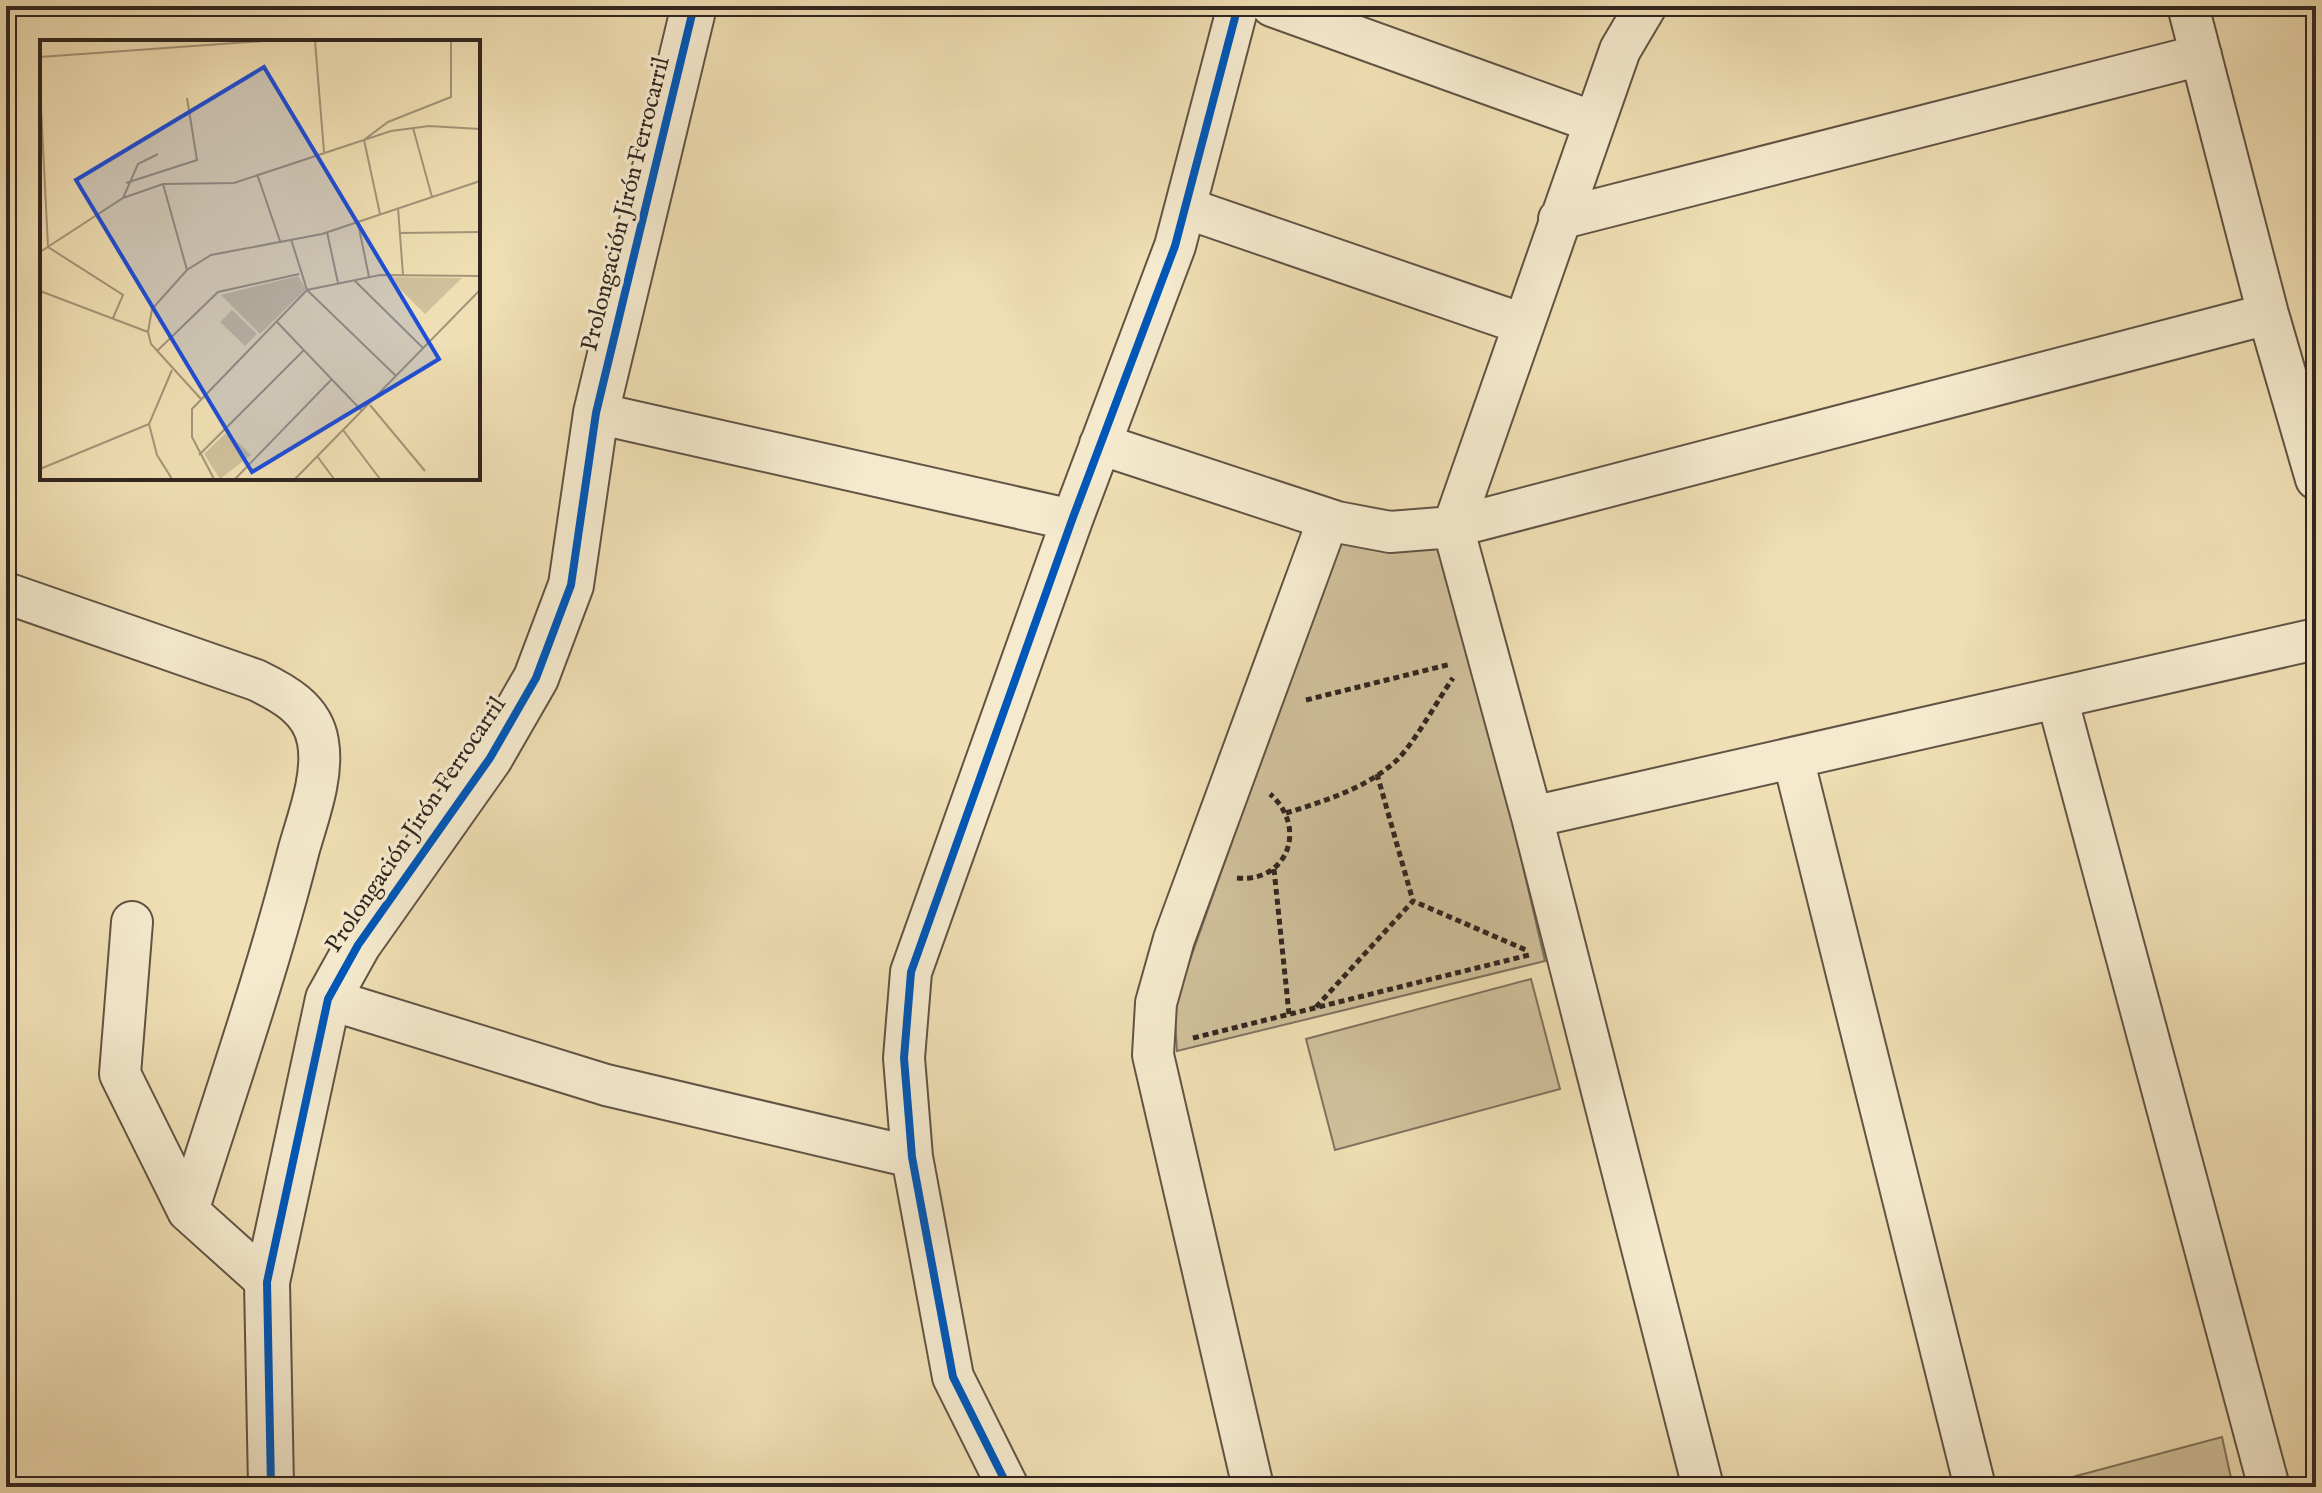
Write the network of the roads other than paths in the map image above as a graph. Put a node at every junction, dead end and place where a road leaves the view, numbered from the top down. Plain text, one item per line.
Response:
1 (694, 6) edge
2 (1238, 6) edge
3 (1272, 6) edge
4 (1646, 6) edge
5 (2188, 6) edge
6 (2201, 55) junction
7 (1594, 122) junction
8 (1186, 208) junction
9 (1559, 219) junction
10 (2268, 314) junction
11 (1523, 324) junction
12 (596, 413) junction
13 (1100, 444) junction
14 (2316, 479) edge
15 (1072, 520) junction
16 (1328, 520) junction
17 (1453, 527) junction
18 (6, 593) edge
19 (2316, 639) edge
20 (2057, 698) junction
21 (1793, 758) junction
22 (1532, 817) junction
23 (132, 922) dead end
24 (328, 999) junction
25 (912, 1157) junction
26 (188, 1211) junction
27 (267, 1282) junction
28 (271, 1487) edge
29 (1008, 1487) edge
30 (1253, 1487) edge
31 (1703, 1487) edge
32 (1975, 1487) edge
33 (2269, 1487) edge

1 - 12 street, Prolongación Jirón Ferrocarril
2 - 8 street
3 - 7 street
4 - 7 street
5 - 6 street
6 - 9 street
6 - 10 street
7 - 9 street
8 - 11 street
8 - 13 street
9 - 11 street
10 - 14 street
10 - 17 street
11 - 17 street
12 - 15 street
12 - 24 street, Prolongación Jirón Ferrocarril
13 - 15 street
13 - 16 street
15 - 25 street
16 - 17 street
16 - 30 street
17 - 22 street
18 - 26 street
19 - 20 street
20 - 21 street
20 - 33 street
21 - 22 street
21 - 32 street
22 - 31 street
23 - 26 street
24 - 25 street
24 - 27 street, Prolongación Jirón Ferrocarril
25 - 29 street
26 - 27 street
27 - 28 street, Prolongación Jirón Ferrocarril

